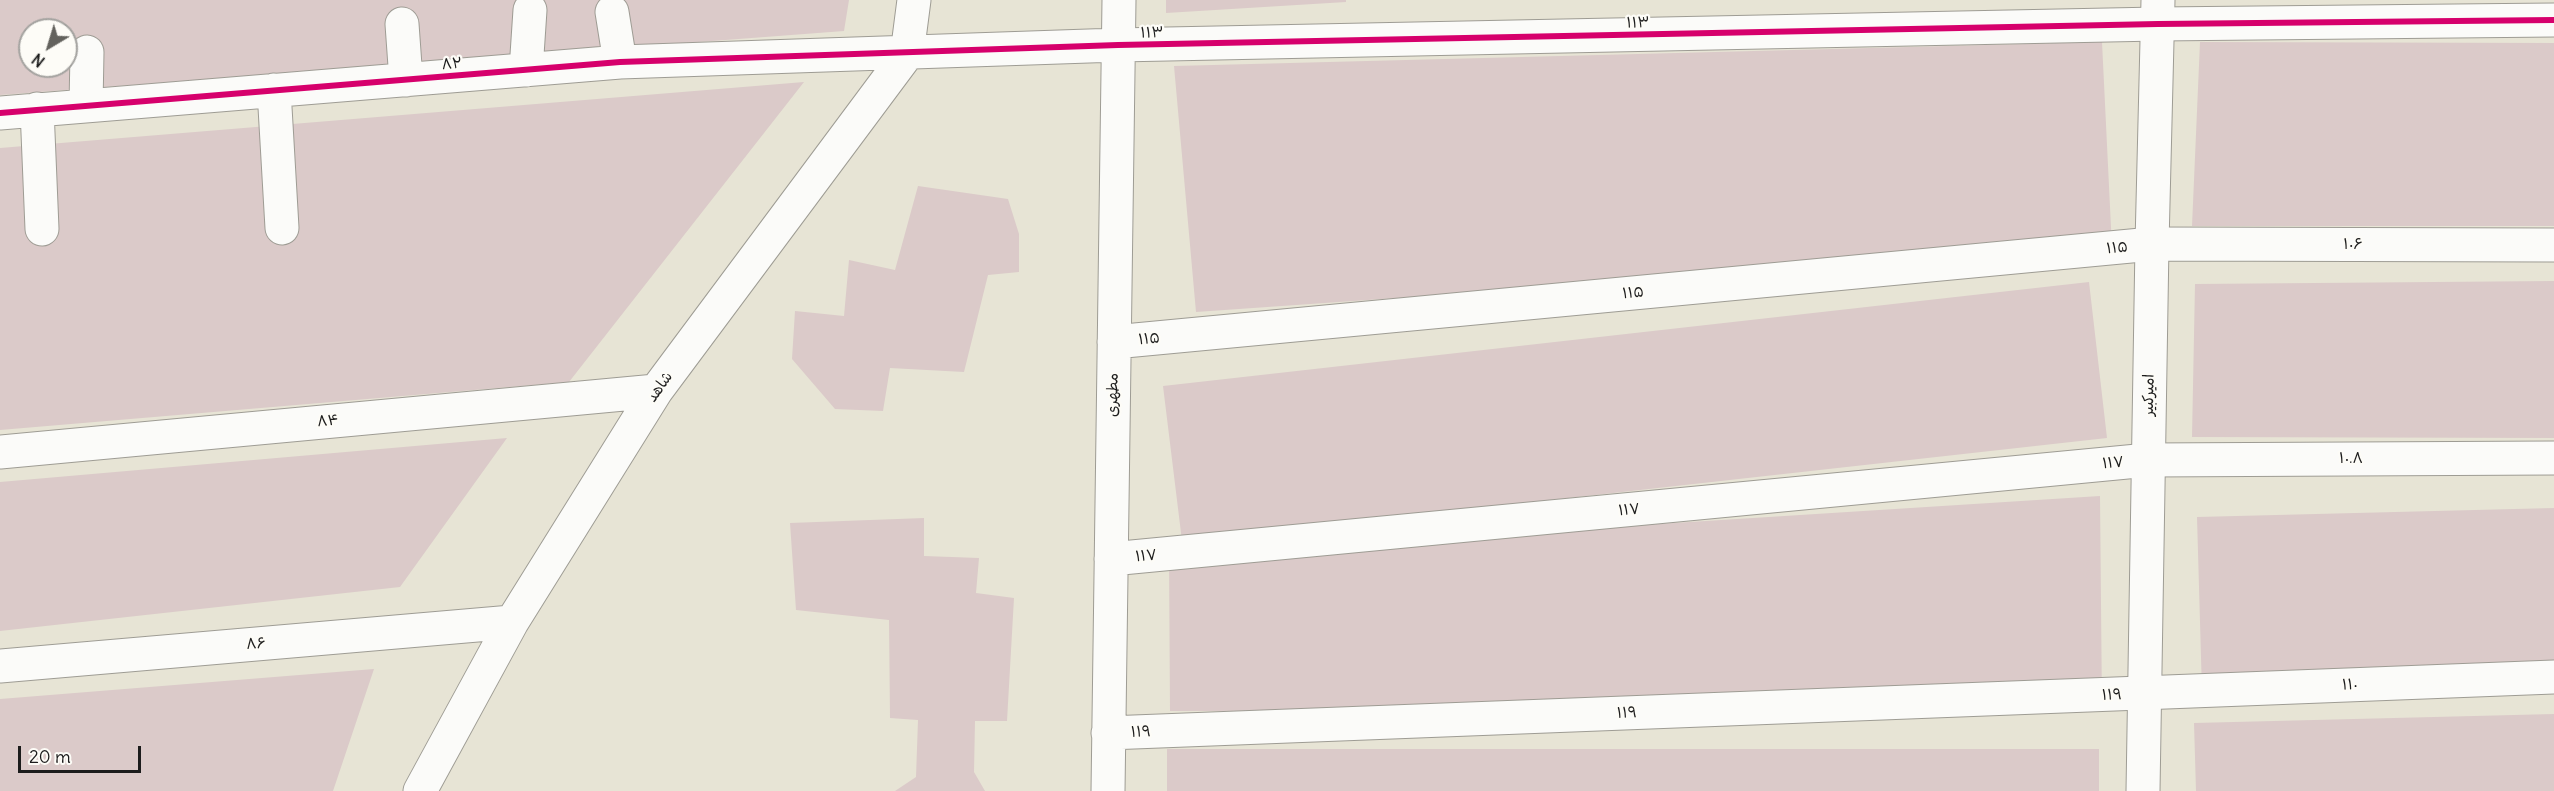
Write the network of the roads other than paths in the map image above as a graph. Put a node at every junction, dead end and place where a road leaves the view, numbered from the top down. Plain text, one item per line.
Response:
1 (914, 0) edge
2 (1119, 0) edge
3 (530, 10) dead end
4 (612, 12) dead end
5 (2158, 12) edge
6 (2554, 20) edge
7 (402, 24) dead end
8 (1118, 45) junction
9 (87, 52) dead end
10 (907, 54) junction
11 (620, 62) junction
12 (526, 70) junction
13 (406, 80) junction
14 (274, 90) junction
15 (86, 106) junction
16 (37, 110) junction
17 (0, 112) edge
18 (282, 228) dead end
19 (42, 229) dead end
20 (2152, 244) junction
21 (2554, 245) edge
22 (1114, 342) junction
23 (656, 392) junction
24 (0, 452) edge
25 (2554, 458) edge
26 (2148, 460) junction
27 (1111, 559) junction
28 (512, 622) junction
29 (0, 666) edge
30 (2554, 677) edge
31 (2145, 694) junction
32 (1108, 733) junction
33 (420, 791) edge
34 (1108, 791) edge
35 (2143, 791) edge

1 - 10 street, شاهد
2 - 8 street, مطهری
3 - 12 street
4 - 11 street
5 - 6 street, ۱۱۳
5 - 8 street, ۱۱۳
5 - 20 street, امیرکبیر
7 - 13 street
8 - 10 street, ۱۱۳
8 - 22 street, مطهری
9 - 15 street
10 - 11 street, ۸۲
10 - 23 street, شاهد
11 - 12 street, ۸۲
12 - 13 street, ۸۲
13 - 14 street, ۸۲
14 - 15 street, ۸۲
14 - 18 street
15 - 16 street, ۸۲
16 - 17 street, ۸۲
16 - 19 street
20 - 21 street, ۱۰۶
20 - 22 street, ۱۱۵
20 - 26 street, امیرکبیر
22 - 27 street, مطهری
23 - 24 street, ۸۴
23 - 28 street, شاهد
25 - 26 street, ۱۰.۸
26 - 27 street, ۱۱۷
26 - 31 street, امیرکبیر
27 - 32 street, مطهری
28 - 29 street, ۸۶
28 - 33 street, شاهد
30 - 31 street, ۱۱۰
31 - 32 street, ۱۱۹
31 - 35 street, امیرکبیر
32 - 34 street, مطهری

